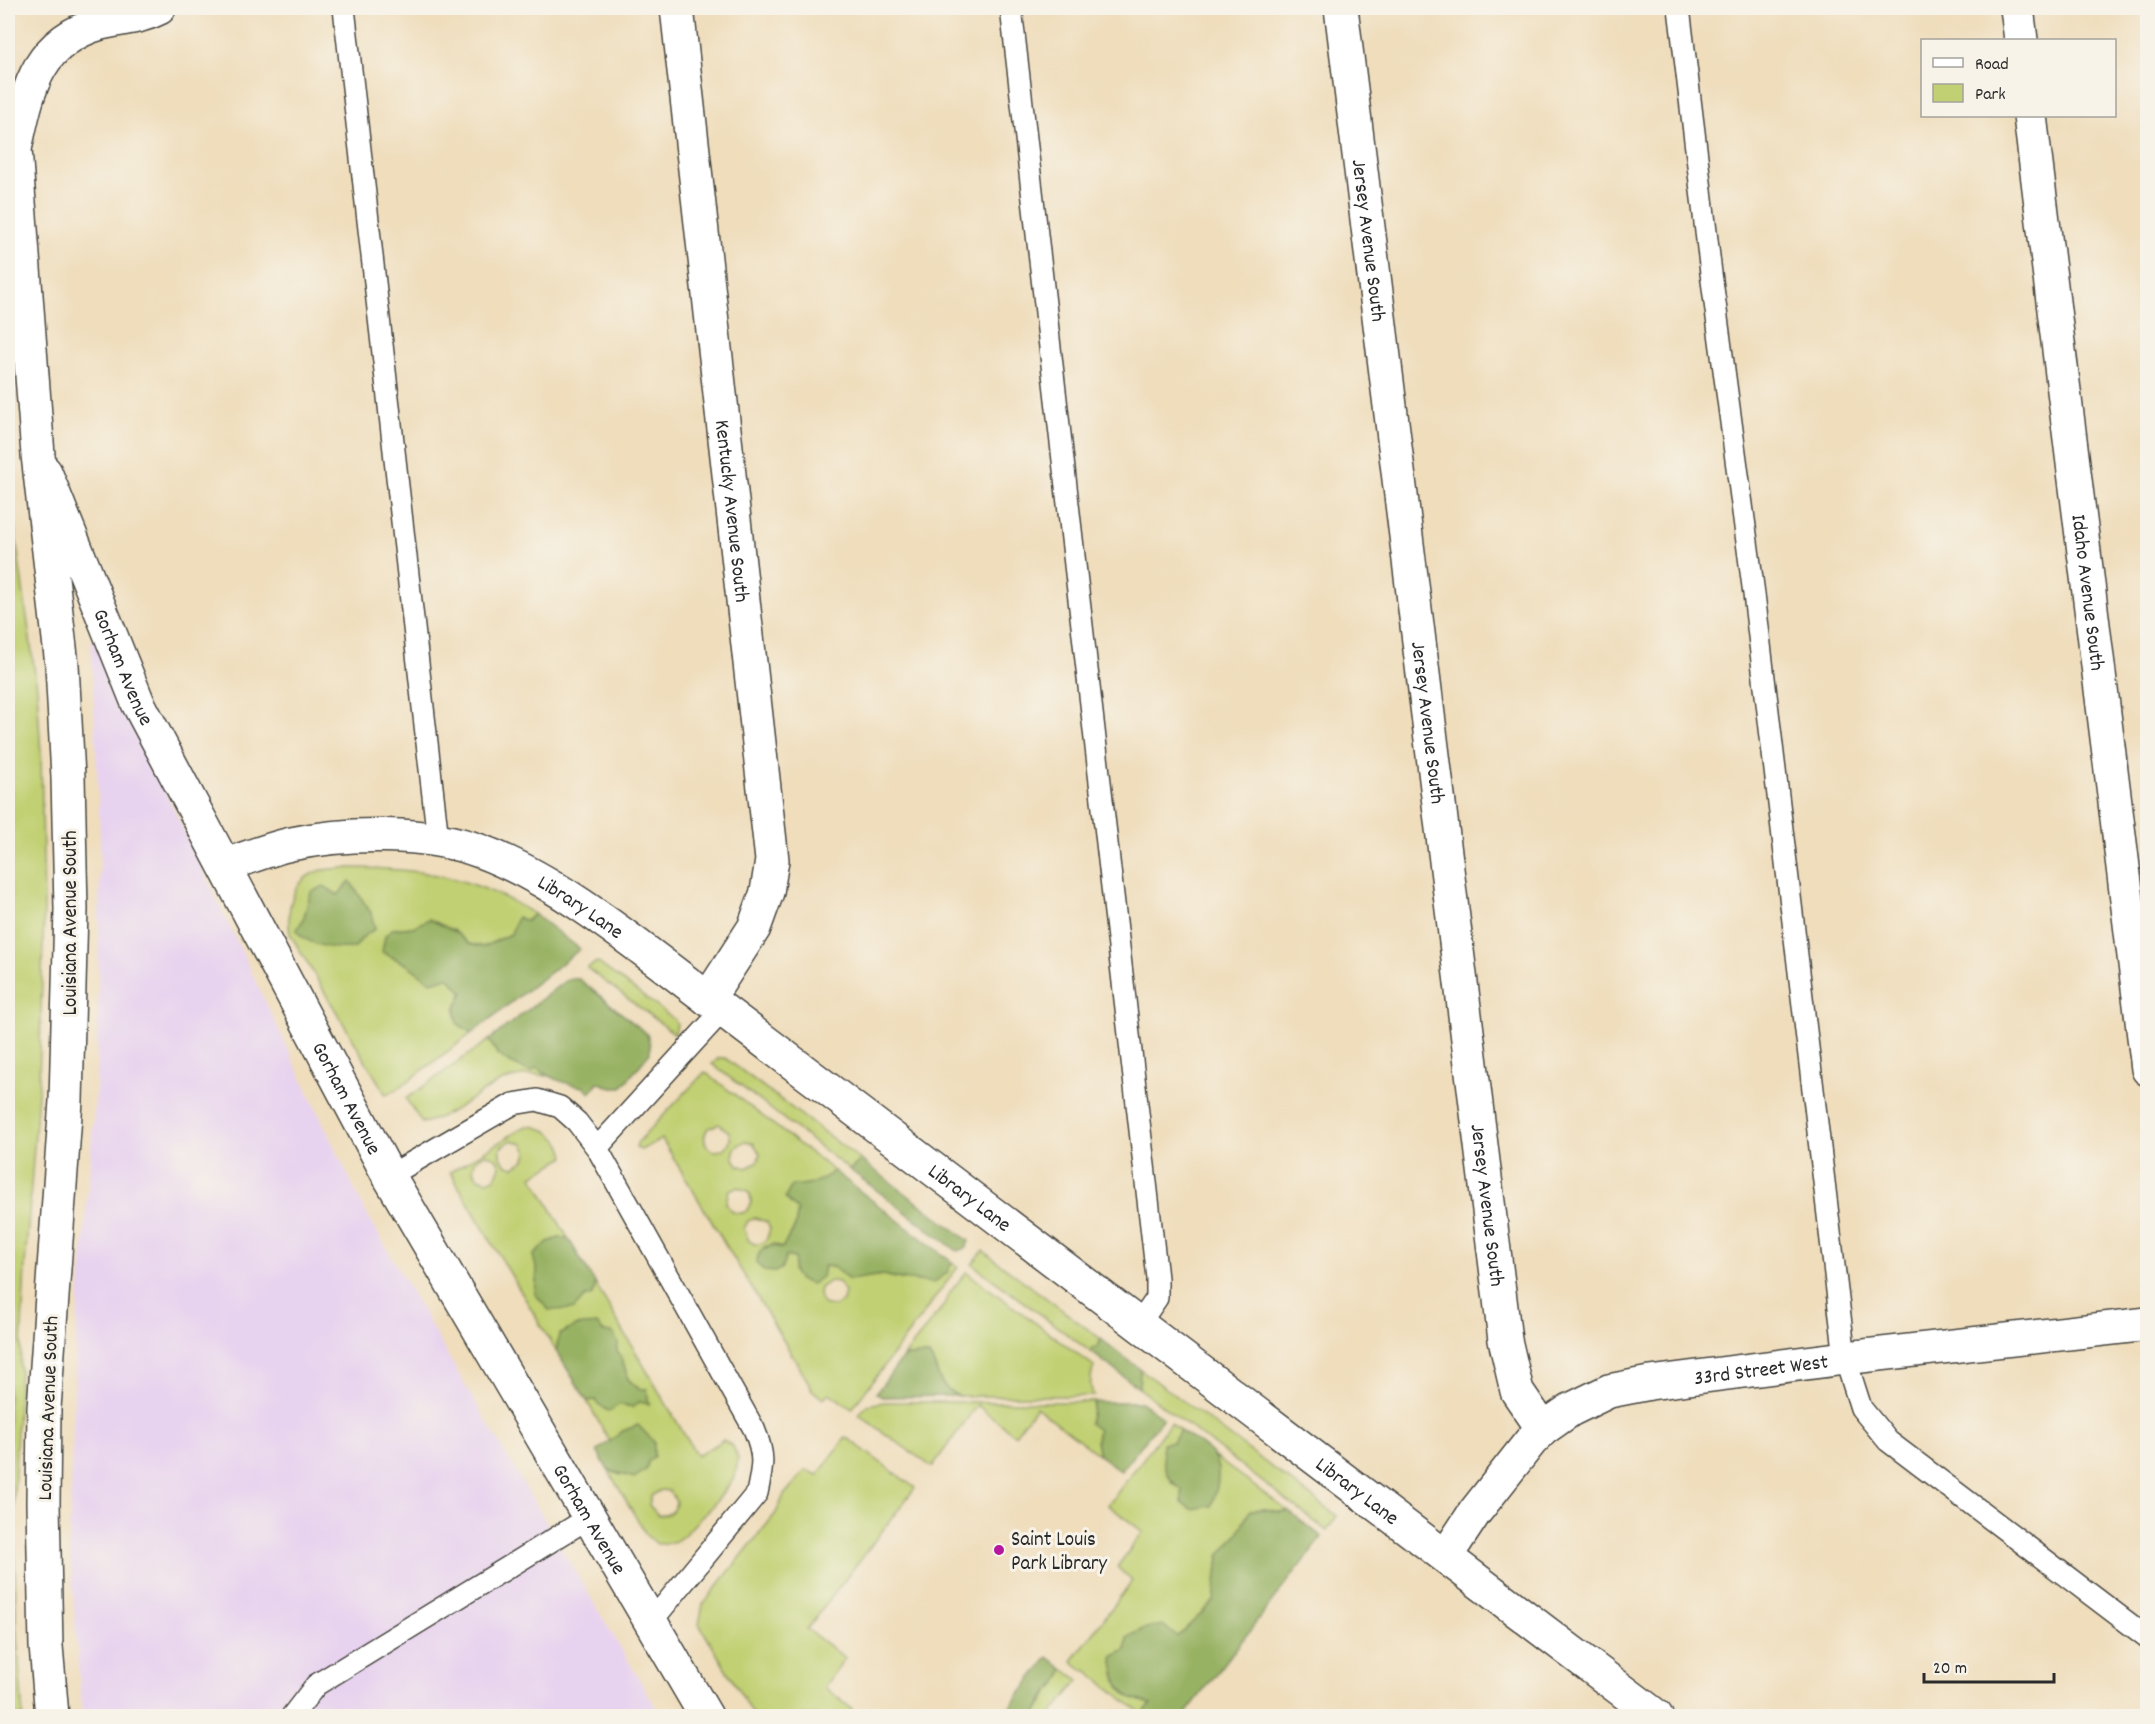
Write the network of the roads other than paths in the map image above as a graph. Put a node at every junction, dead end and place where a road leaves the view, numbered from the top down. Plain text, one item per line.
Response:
1 (159, 8) edge
2 (344, 8) edge
3 (677, 8) edge
4 (1011, 8) edge
5 (1341, 8) edge
6 (1679, 8) edge
7 (2017, 8) edge
8 (2021, 39) edge
9 (2030, 117) edge
10 (11, 141) edge
11 (38, 455) junction
12 (438, 840) junction
13 (226, 865) junction
14 (716, 1005) junction
15 (2148, 1069) edge
16 (597, 1148) junction
17 (389, 1176) junction
18 (1139, 1324) junction
19 (2148, 1324) edge
20 (1845, 1358) junction
21 (1543, 1429) junction
22 (590, 1517) junction
23 (1446, 1556) junction
24 (651, 1622) junction
25 (2148, 1638) edge
26 (52, 1716) edge
27 (292, 1716) edge
28 (706, 1716) edge
29 (1656, 1716) edge

1 - 10 street, Louisiana Avenue South
2 - 12 lane
3 - 14 street, Kentucky Avenue South
4 - 18 lane
5 - 21 street, Jersey Avenue South
6 - 20 lane
7 - 8 street
9 - 15 street, Idaho Avenue South
10 - 11 street, Louisiana Avenue South
11 - 13 street, Gorham Avenue
11 - 26 street, Louisiana Avenue South
12 - 13 street, Library Lane
12 - 14 street, Library Lane
13 - 17 street, Gorham Avenue
14 - 16 lane
14 - 18 street, Library Lane
16 - 17 lane
16 - 24 lane
17 - 22 street, Gorham Avenue
18 - 23 street, Library Lane
19 - 20 street, 33rd Street West
20 - 21 street, 33rd Street West
20 - 25 lane
21 - 23 street, 33rd Street West
22 - 24 street, Gorham Avenue
22 - 27 lane
23 - 29 street, Library Lane
24 - 28 street, Gorham Avenue

